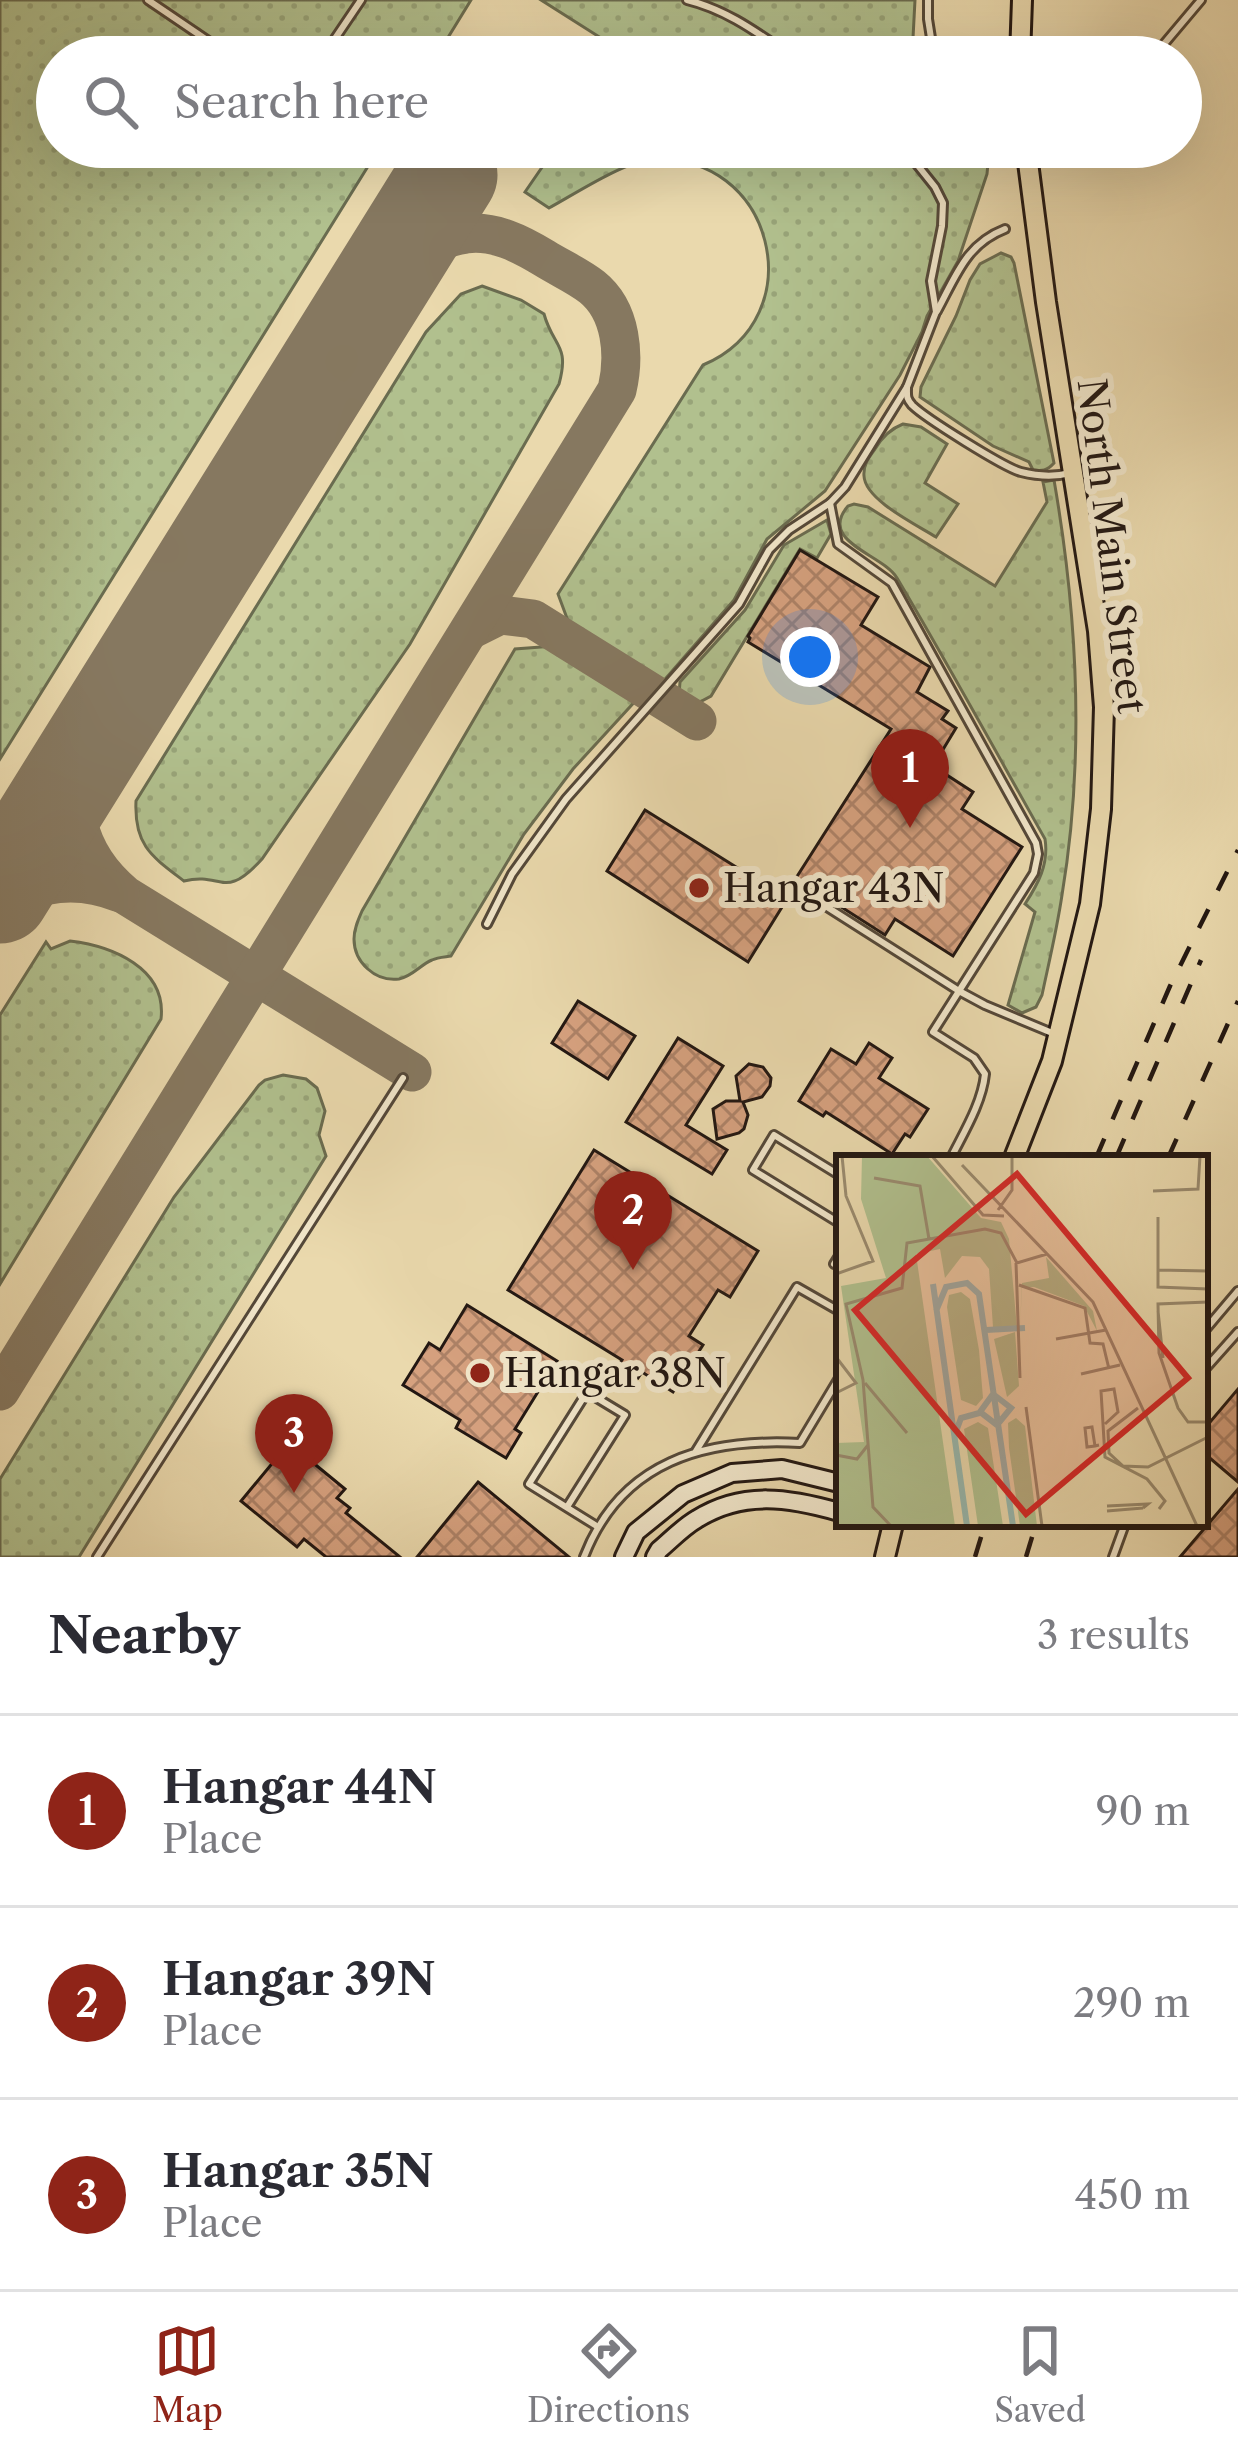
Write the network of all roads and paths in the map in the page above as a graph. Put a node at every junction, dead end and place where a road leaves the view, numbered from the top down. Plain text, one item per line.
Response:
1 (148, 0) edge
2 (362, 0) edge
3 (687, 0) edge
4 (928, 0) edge
5 (1022, 0) edge
6 (1201, 0) edge
7 (201, 36) edge
8 (337, 36) edge
9 (762, 36) edge
10 (931, 36) edge
11 (1021, 36) edge
12 (1171, 36) edge
13 (920, 168) edge
14 (1029, 168) edge
15 (1005, 229) dead end
16 (936, 312) junction
17 (907, 387) junction
18 (1074, 472) junction
19 (830, 503) junction
20 (794, 886) dead end
21 (487, 924) dead end
22 (959, 991) junction
23 (1059, 1036) junction
24 (403, 1078) dead end
25 (952, 1155) edge
26 (1015, 1155) edge
27 (836, 1173) edge
28 (836, 1220) edge
29 (1238, 1291) edge
30 (836, 1309) edge
31 (1208, 1326) edge
32 (1238, 1332) edge
33 (1208, 1366) edge
34 (836, 1383) edge
35 (696, 1451) junction
36 (836, 1482) edge
37 (567, 1508) junction
38 (836, 1511) edge
39 (596, 1526) junction
40 (889, 1527) edge
41 (1124, 1527) edge
42 (98, 1557) edge
43 (584, 1557) edge
44 (624, 1557) edge
45 (655, 1557) edge
46 (886, 1557) edge
47 (1113, 1557) edge

1 - 7 lane
2 - 8 lane
3 - 9 lane
4 - 10 lane
5 - 11 main road
6 - 12 lane
13 - 16 lane
14 - 18 main road, North Main Street
15 - 16 lane
16 - 17 lane
17 - 18 lane
17 - 19 lane
18 - 23 main road, North Main Street
19 - 21 lane
19 - 22 lane
20 - 22 lane
22 - 23 lane
22 - 25 lane
23 - 26 main road, North Main Street
24 - 42 lane
27 - 28 lane
29 - 31 lane
30 - 35 lane
32 - 33 lane
34 - 35 lane
35 - 39 lane
36 - 44 main road
37 - 37 lane
37 - 39 lane
38 - 45 main road
39 - 43 lane
40 - 46 main road
41 - 47 lane

